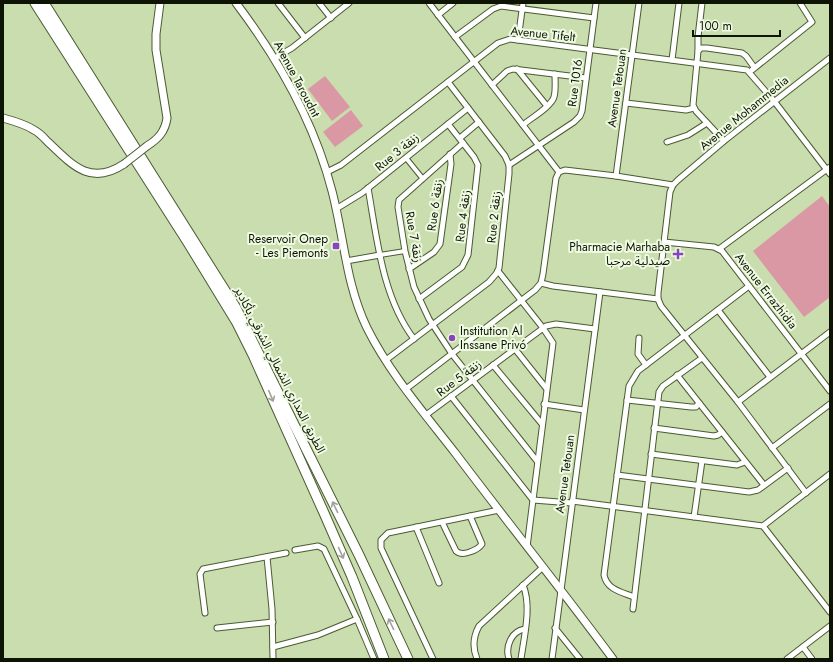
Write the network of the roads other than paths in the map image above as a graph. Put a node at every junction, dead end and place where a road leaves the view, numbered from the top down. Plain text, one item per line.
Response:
1 (36, 3) edge
2 (44, 3) edge
3 (160, 3) edge
4 (236, 3) edge
5 (278, 3) edge
6 (319, 3) edge
7 (349, 3) edge
8 (429, 3) edge
9 (453, 3) edge
10 (596, 3) edge
11 (639, 3) edge
12 (679, 3) edge
13 (702, 3) edge
14 (800, 3) edge
15 (500, 5) edge
16 (523, 6) edge
17 (438, 15) junction
18 (331, 18) junction
19 (594, 18) junction
20 (455, 37) junction
21 (305, 38) junction
22 (518, 40) junction
23 (590, 49) junction
24 (698, 51) junction
25 (632, 55) junction
26 (275, 58) junction
27 (830, 58) edge
28 (672, 60) junction
29 (474, 62) junction
30 (696, 63) junction
31 (754, 67) junction
32 (517, 69) junction
33 (750, 72) junction
34 (555, 74) junction
35 (586, 78) junction
36 (448, 82) junction
37 (492, 85) junction
38 (774, 101) junction
39 (626, 103) junction
40 (547, 106) junction
41 (468, 108) junction
42 (694, 108) junction
43 (3, 118) edge
44 (479, 122) junction
45 (707, 123) junction
46 (448, 124) junction
47 (523, 125) junction
48 (462, 141) junction
49 (724, 141) junction
50 (667, 142) dead end
51 (539, 146) junction
52 (450, 154) junction
53 (406, 158) junction
54 (508, 165) junction
55 (829, 170) edge
56 (327, 172) junction
57 (559, 172) junction
58 (616, 176) junction
59 (423, 179) junction
60 (674, 185) junction
61 (368, 188) junction
62 (336, 209) junction
63 (664, 242) junction
64 (719, 249) junction
65 (405, 251) junction
66 (380, 255) junction
67 (346, 261) junction
68 (409, 268) junction
69 (498, 272) junction
70 (541, 283) junction
71 (749, 286) junction
72 (600, 292) junction
73 (419, 299) junction
74 (658, 299) junction
75 (522, 301) junction
76 (718, 310) junction
77 (432, 325) junction
78 (543, 328) junction
79 (595, 329) junction
80 (830, 332) edge
81 (684, 335) junction
82 (638, 338) dead end
83 (414, 339) junction
84 (515, 349) junction
85 (802, 353) junction
86 (452, 354) junction
87 (702, 358) junction
88 (386, 360) junction
89 (493, 365) junction
90 (646, 365) junction
91 (677, 376) junction
92 (770, 377) junction
93 (473, 381) junction
94 (546, 388) junction
95 (406, 389) junction
96 (830, 391) edge
97 (451, 396) junction
98 (627, 400) junction
99 (738, 402) junction
100 (657, 403) junction
101 (699, 403) junction
102 (544, 404) junction
103 (830, 404) edge
104 (584, 410) junction
105 (426, 415) junction
106 (542, 424) junction
107 (654, 428) junction
108 (722, 432) junction
109 (772, 448) junction
110 (651, 454) junction
111 (538, 461) junction
112 (702, 461) junction
113 (745, 462) junction
114 (788, 468) junction
115 (830, 474) edge
116 (617, 476) junction
117 (648, 479) junction
118 (764, 485) junction
119 (699, 486) junction
120 (806, 493) junction
121 (533, 500) junction
122 (572, 502) junction
123 (613, 506) junction
124 (499, 510) junction
125 (644, 510) junction
126 (470, 516) junction
127 (694, 517) junction
128 (442, 522) junction
129 (763, 526) junction
130 (416, 527) junction
131 (527, 547) junction
132 (295, 550) dead end
133 (286, 552) dead end
134 (267, 557) junction
135 (543, 568) junction
136 (439, 583) dead end
137 (523, 585) junction
138 (560, 588) junction
139 (634, 597) junction
140 (633, 609) dead end
141 (830, 611) edge
142 (205, 614) dead end
143 (357, 618) junction
144 (272, 622) junction
145 (830, 626) edge
146 (217, 628) dead end
147 (556, 628) junction
148 (524, 629) junction
149 (273, 647) junction
150 (803, 647) junction
151 (274, 659) edge
152 (374, 659) edge
153 (384, 659) edge
154 (408, 659) edge
155 (433, 659) edge
156 (477, 659) edge
157 (509, 659) edge
158 (521, 659) edge
159 (552, 659) edge
160 (580, 659) edge
161 (613, 659) edge
162 (787, 659) edge
163 (812, 659) edge

1 -> 153 highway, الطريق المداري الشمالي الشرقي بأكادير
154 -> 2 highway, الطريق المداري الشمالي الشرقي بأكادير
3 - 43 street, bridge
4 - 26 street, Avenue Taroudnt
5 - 21 street
6 - 18 street
7 - 18 street
8 - 17 street
9 - 17 street
10 - 19 street, Rue 1016
11 - 25 street, Avenue Tetouan
12 - 28 street
13 - 24 street
14 - 31 street
15 - 16 street
15 - 20 street
16 - 19 street
16 - 22 street
17 - 20 street
18 - 21 street
19 - 23 street, Rue 1016
20 - 29 street
21 - 26 street
22 - 23 street, Avenue Tifelt
22 - 29 street, Avenue Tifelt
23 - 25 street, Avenue Tifelt
23 - 35 street, Rue 1016
24 - 30 street
24 - 31 street
25 - 28 street, Avenue Tifelt
25 - 39 street, Avenue Tetouan
26 - 56 street, Avenue Taroudnt
27 - 38 street, Avenue Mohammedia
28 - 30 street, Avenue Tifelt
29 - 36 street, Avenue Tifelt
29 - 37 street
30 - 33 street, Avenue Tifelt
30 - 42 street
31 - 33 street
32 - 34 street
32 - 37 street
32 - 40 street
33 - 38 street
34 - 35 street
34 - 40 street
35 - 51 street, Rue 1016
36 - 41 street
36 - 56 street, Avenue Tifelt
37 - 47 street
38 - 49 street, Avenue Mohammedia
38 - 55 street
39 - 42 street
39 - 58 street, Avenue Tetouan
40 - 47 street
41 - 44 street
41 - 46 street, Rue 3 زنقة
42 - 45 street
44 - 48 street, Rue 7 زنقة
44 - 54 street
45 - 49 street
45 - 50 street
46 - 48 street, Rue 4 زنقة
46 - 53 street, Rue 3 زنقة
47 - 51 street
48 - 52 street, Rue 7 زنقة
48 - 73 street, Rue 4 زنقة
49 - 60 street, Avenue Mohammedia
51 - 54 street
51 - 57 street
52 - 59 street, Rue 7 زنقة
52 - 68 street, Rue 6 زنقة
53 - 59 street
53 - 61 street, Rue 3 زنقة
54 - 69 street, Rue 2 زنقة
55 - 64 street
56 - 62 street, Avenue Taroudnt
57 - 58 street
57 - 70 street
58 - 60 street
59 - 65 street, Rue 7 زنقة
60 - 63 street
61 - 62 street, Rue 3 زنقة
61 - 66 street
62 - 67 street, Avenue Taroudnt
63 - 64 street, Avenue Errazhidia
63 - 74 street
64 - 71 street, Avenue Errazhidia
65 - 66 street
65 - 68 street, Rue 7 زنقة
66 - 67 street
66 - 83 street
67 - 88 street, Avenue Taroudnt
68 - 73 street, Rue 7 زنقة
69 - 75 street
69 - 77 street
70 - 72 street
70 - 75 street
71 - 76 street
71 - 85 street, Avenue Errazhidia
72 - 74 street
72 - 79 street, Avenue Tetouan
73 - 77 street, Rue 7 زنقة
74 - 81 street
75 - 78 street
75 - 86 street
76 - 81 street
76 - 92 street
77 - 83 street
77 - 86 street, Rue 7 زنقة
78 - 79 street
78 - 84 street, Rue 5 زنقة
78 - 94 street
79 - 104 street, Avenue Tetouan
80 - 85 street
81 - 87 street
81 - 90 street
82 - 90 street
83 - 88 street
84 - 89 street, Rue 5 زنقة
84 - 94 street
85 - 92 street
85 - 96 street, Avenue Errazhidia
86 - 93 street
86 - 95 street
87 - 91 street
87 - 99 street
88 - 95 street, Avenue Taroudnt
89 - 93 street, Rue 5 زنقة
89 - 106 street
90 - 98 street
91 - 100 street
91 - 101 street
92 - 99 street
93 - 97 street, Rue 5 زنقة
93 - 111 street
94 - 102 street
95 - 105 street, Avenue Taroudnt
97 - 105 street, Rue 5 زنقة
97 - 121 street
98 - 100 street
98 - 116 street
99 - 109 street
100 - 101 street
100 - 107 street
101 - 108 street
102 - 104 street
102 - 106 street
103 - 109 street
104 - 122 street, Avenue Tetouan
105 - 124 street, Avenue Taroudnt
106 - 111 street
107 - 108 street
107 - 110 street
108 - 113 street
109 - 114 street
110 - 112 street
110 - 117 street
111 - 121 street
112 - 113 street
112 - 119 street
113 - 118 street
114 - 118 street
114 - 120 street
115 - 120 street
116 - 117 street
116 - 123 street
117 - 119 street
117 - 125 street
118 - 119 street
119 - 127 street
120 - 129 street
121 - 122 street
121 - 131 street
122 - 123 street
122 - 138 street, Avenue Tetouan
123 - 125 street
123 - 139 street
124 - 126 street
124 - 131 street, Avenue Taroudnt
125 - 127 street
125 - 139 street
126 - 128 street
126 - 128 street
127 - 129 street
128 - 130 street
129 - 141 street
130 - 136 street
130 - 155 street
131 - 135 street, Avenue Taroudnt
132 - 143 street
133 - 134 street
134 - 142 street
134 - 144 street
135 - 137 street
135 - 138 street, Avenue Taroudnt
137 - 148 street
137 - 156 street
138 - 147 street, Avenue Tetouan
138 - 161 street, Avenue Taroudnt
139 - 140 street
143 - 149 street
143 - 152 street
144 - 146 street
144 - 149 street
145 - 150 street
147 - 159 street, Avenue Tetouan
147 - 160 street
148 - 157 street
148 - 158 street
149 - 151 street
150 - 162 street
150 - 163 street

